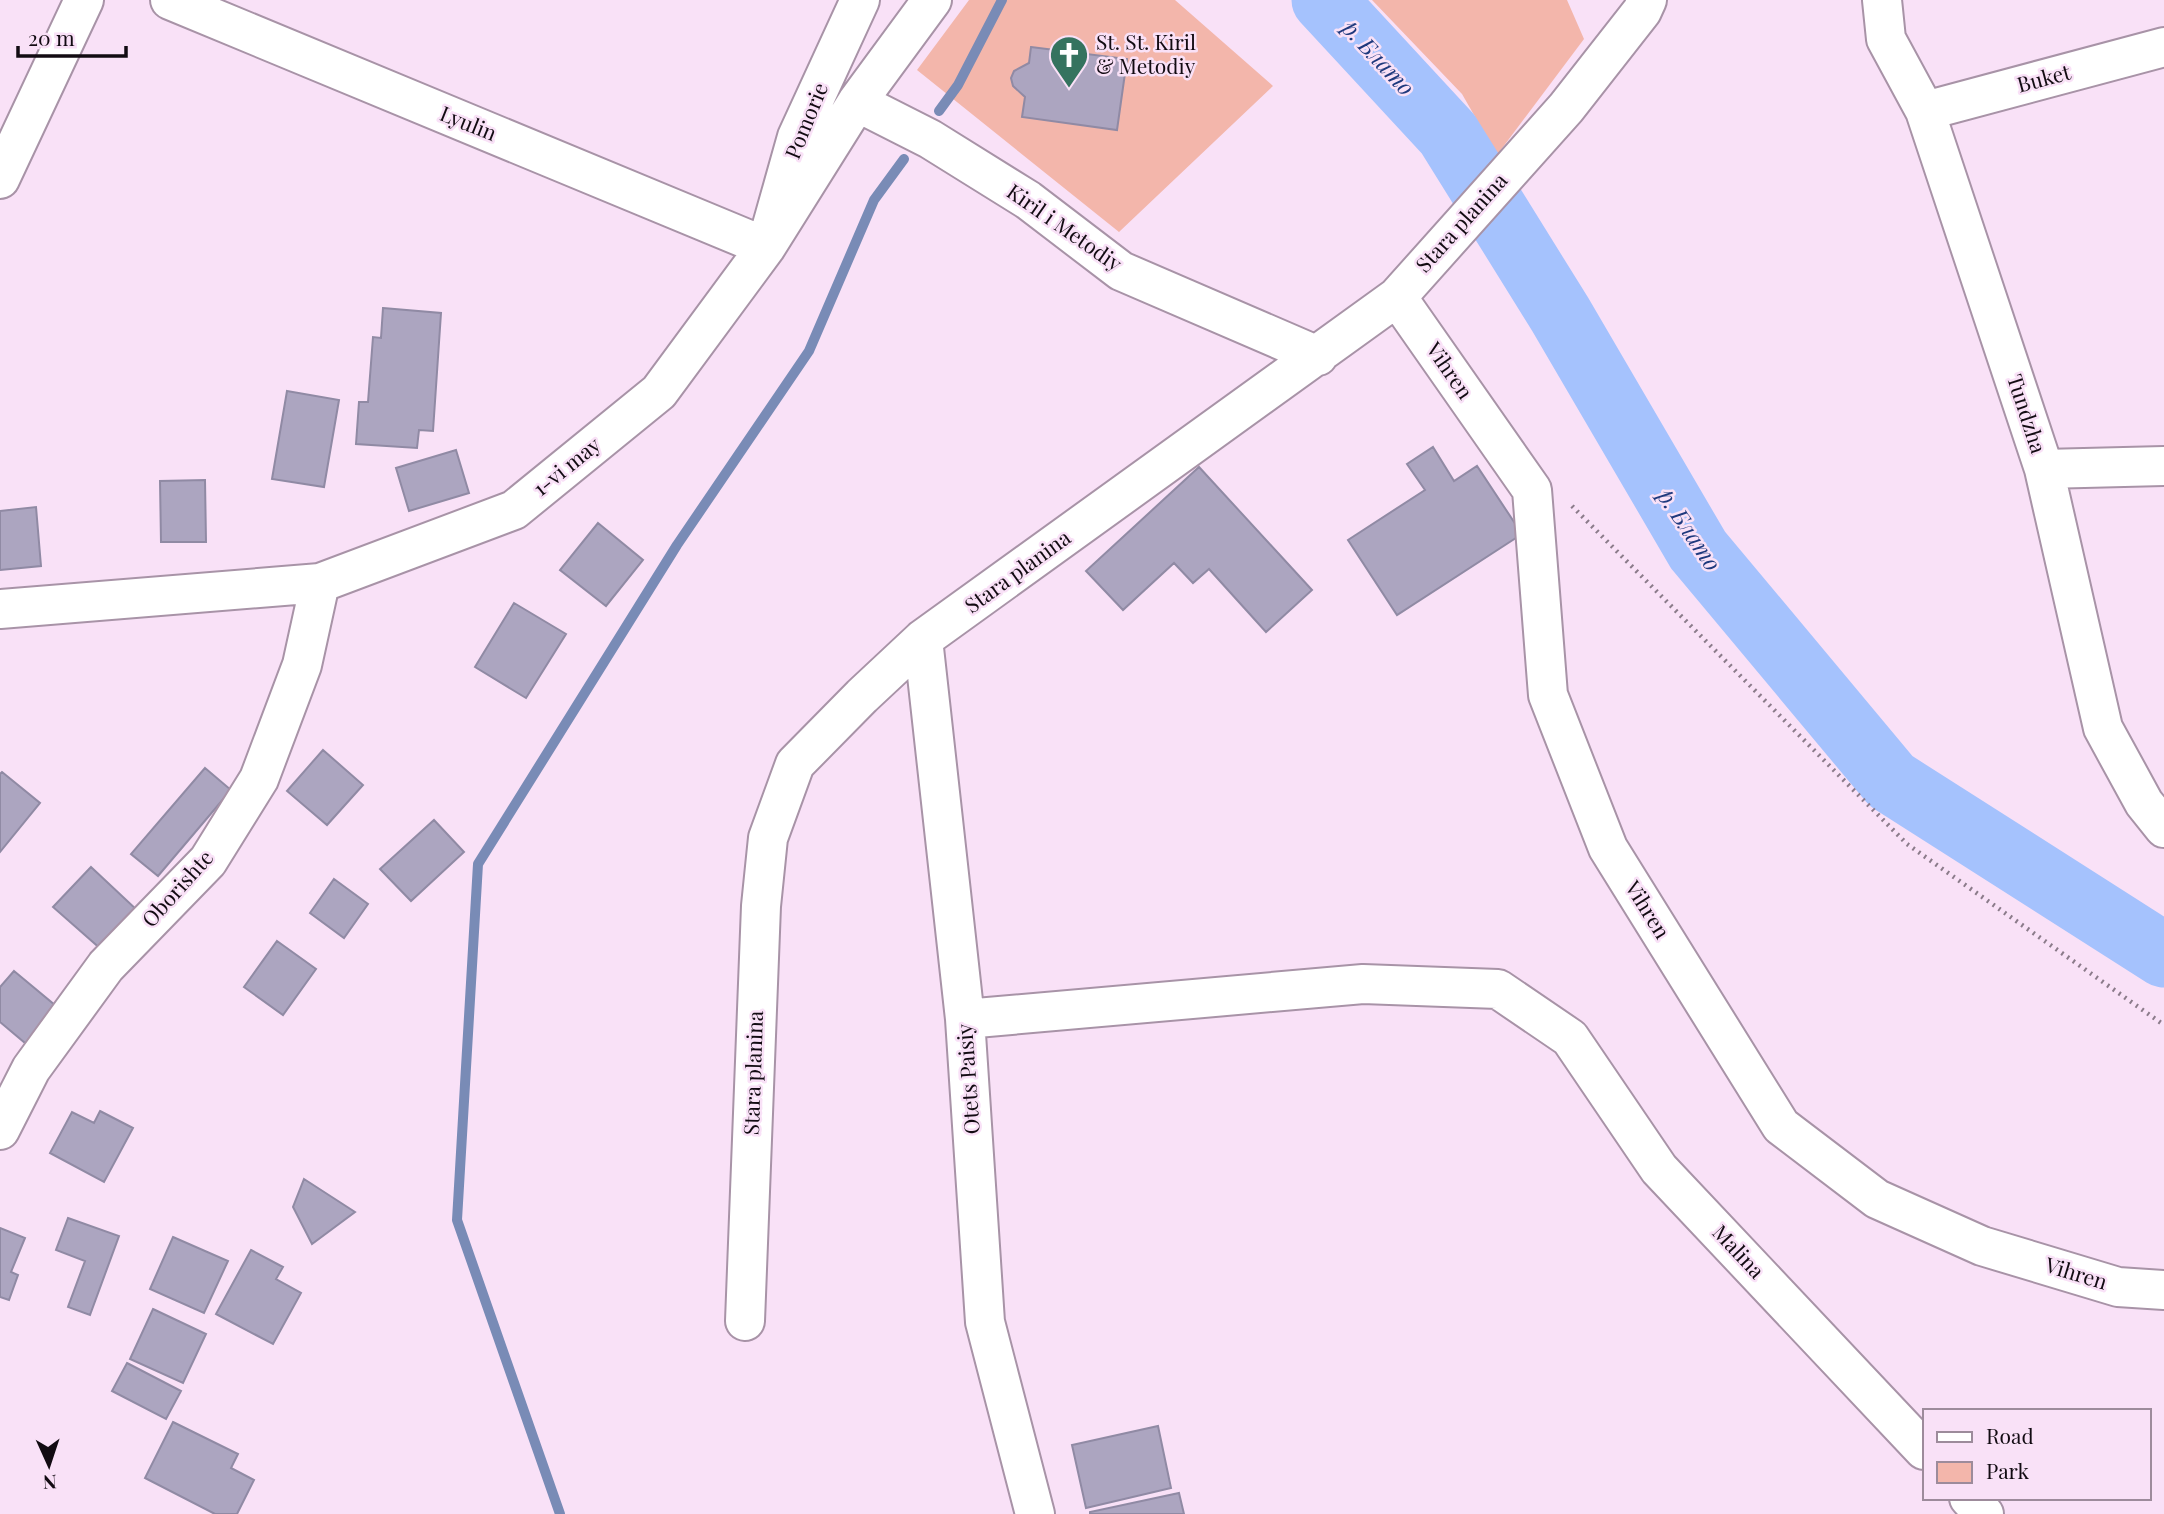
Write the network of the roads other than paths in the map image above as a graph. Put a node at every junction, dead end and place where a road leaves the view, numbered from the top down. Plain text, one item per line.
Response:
1 (84, 0) edge
2 (170, 0) edge
3 (860, 0) edge
4 (932, 0) edge
5 (1647, 0) edge
6 (1882, 0) edge
7 (2164, 47) edge
8 (857, 102) junction
9 (1925, 111) junction
10 (0, 179) edge
11 (766, 247) junction
12 (1397, 298) junction
13 (1318, 356) junction
14 (2164, 466) edge
15 (2044, 469) junction
16 (320, 583) junction
17 (0, 609) edge
18 (923, 639) junction
19 (2164, 828) edge
20 (965, 1019) junction
21 (0, 1130) edge
22 (2164, 1290) edge
23 (745, 1321) dead end
24 (1923, 1449) edge
25 (1971, 1500) edge
26 (1035, 1514) edge
27 (1984, 1514) edge

1 - 10 street
2 - 11 street, Lyulin
3 - 11 street, Pomorie
4 - 8 street, 1-vi may
5 - 12 street, Stara planina
6 - 9 street, Tundzha
7 - 9 street, Buket
8 - 11 street, 1-vi may
8 - 13 street, Kiril i Metodiy
9 - 15 street, Tundzha
11 - 16 street, 1-vi may
12 - 13 street, Stara planina
12 - 22 street, Vihren
13 - 18 street, Stara planina
14 - 15 street
15 - 19 street, Tundzha
16 - 17 street, 1-vi may
16 - 21 street, Oborishte
18 - 20 street, Otets Paisiy
18 - 23 street, Stara planina
20 - 24 street, Malina
20 - 26 street, Otets Paisiy
25 - 27 street

